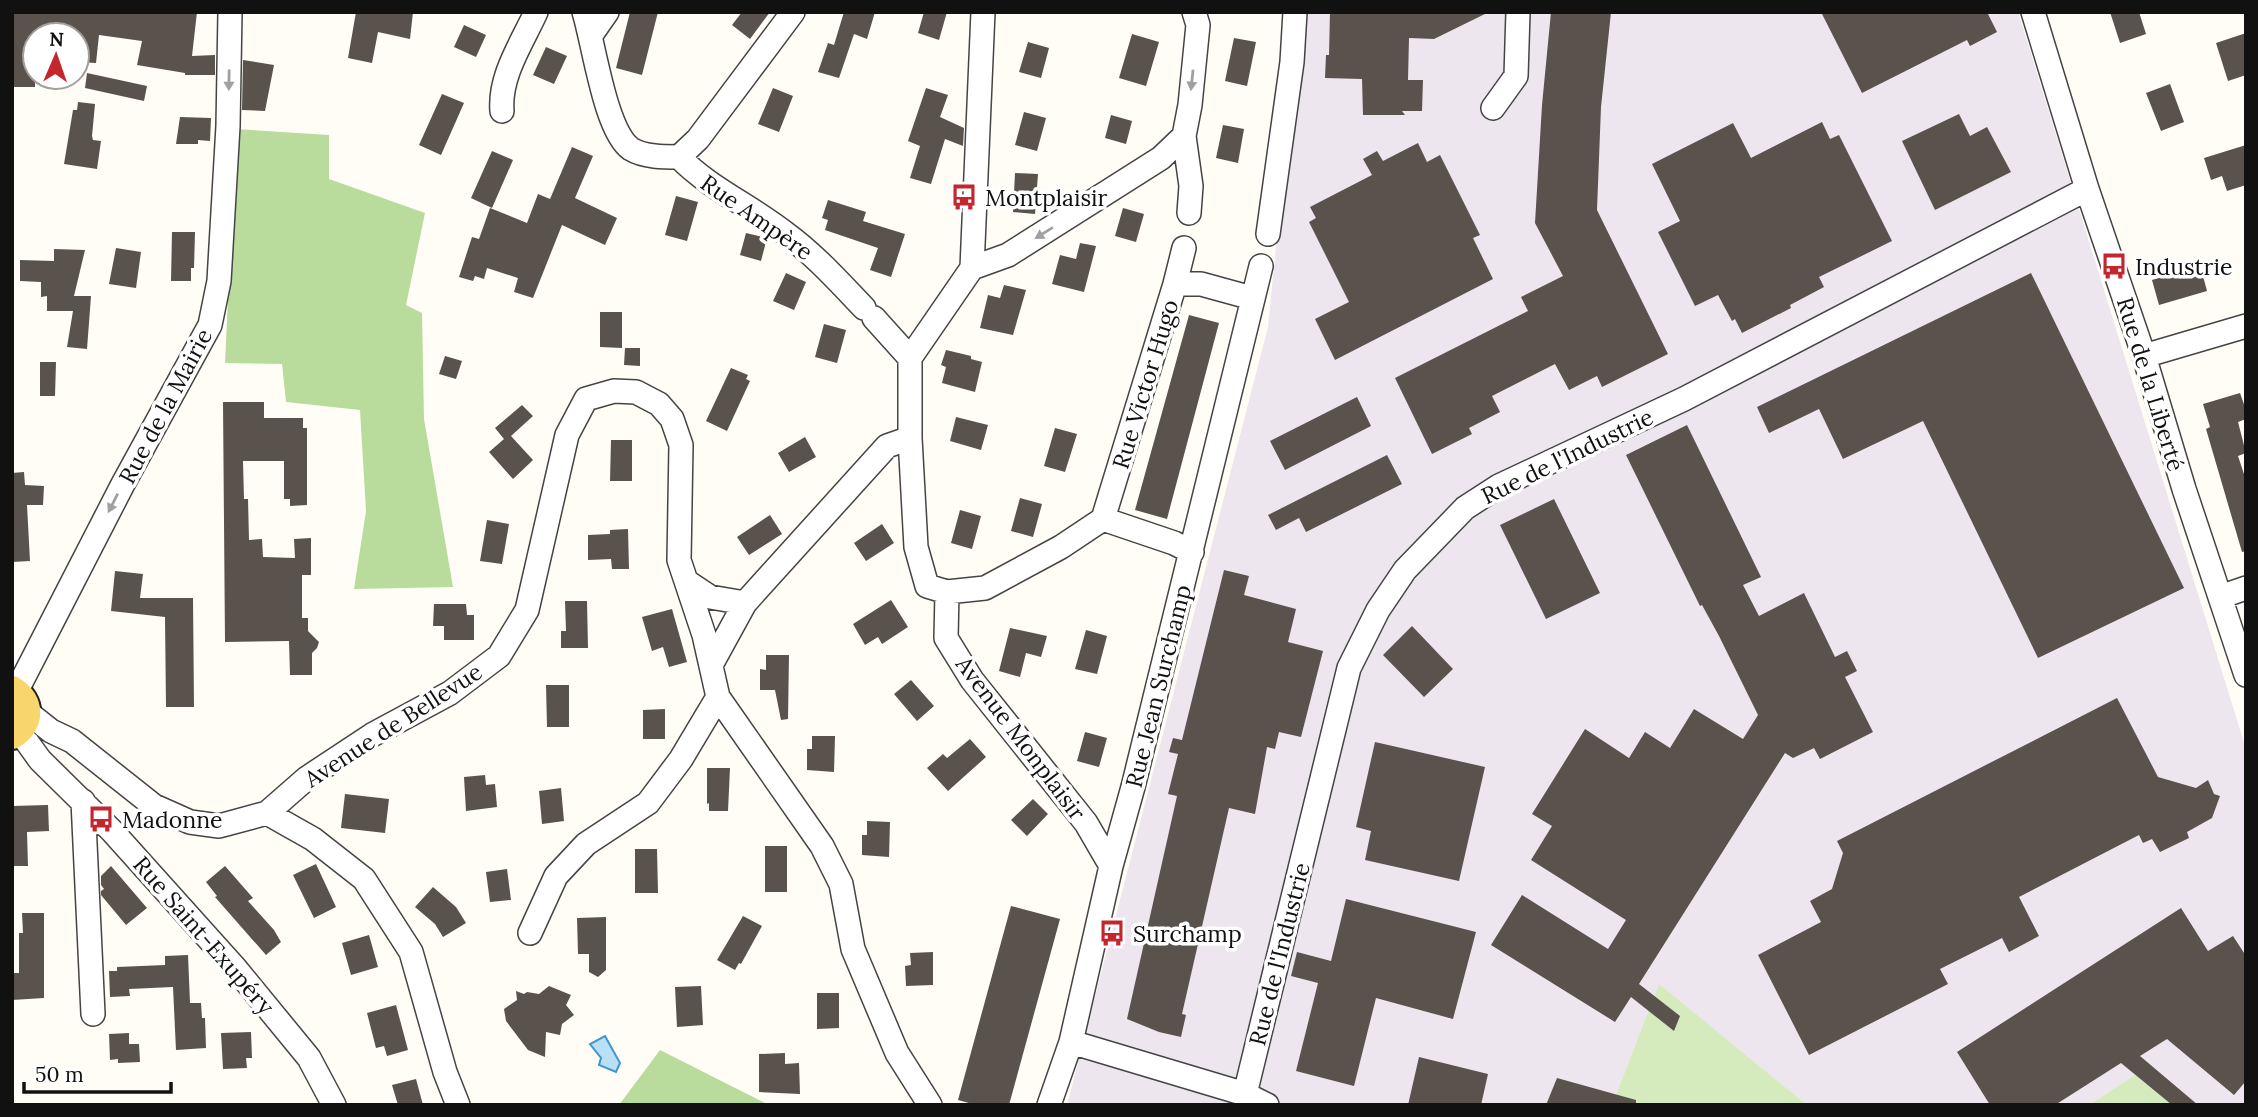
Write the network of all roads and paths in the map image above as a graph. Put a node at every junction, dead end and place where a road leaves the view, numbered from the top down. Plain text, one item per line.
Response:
1 (230, 12) edge
2 (536, 12) edge
3 (584, 12) edge
4 (607, 12) edge
5 (793, 12) edge
6 (983, 12) edge
7 (1194, 12) edge
8 (1295, 12) edge
9 (1518, 12) edge
10 (2033, 12) edge
11 (591, 35) junction
12 (1493, 108) dead end
13 (502, 111) dead end
14 (1184, 136) junction
15 (679, 157) junction
16 (2087, 190) junction
17 (1189, 213) dead end
18 (1268, 234) dead end
19 (1184, 248) dead end
20 (1261, 266) dead end
21 (972, 268) junction
22 (1175, 284) junction
23 (1252, 298) junction
24 (2246, 326) edge
25 (2144, 356) junction
26 (910, 358) junction
27 (910, 438) junction
28 (1103, 519) junction
29 (1192, 552) junction
30 (686, 581) junction
31 (2246, 588) edge
32 (947, 592) junction
33 (2220, 597) junction
34 (745, 603) junction
35 (711, 665) junction
36 (2246, 676) edge
37 (718, 697) junction
38 (22, 716) edge
39 (83, 801) junction
40 (267, 813) junction
41 (1111, 866) junction
42 (530, 933) dead end
43 (93, 1014) dead end
44 (1071, 1042) junction
45 (1245, 1094) junction
46 (334, 1105) edge
47 (458, 1105) edge
48 (930, 1105) edge
49 (1049, 1105) edge
50 (1267, 1105) edge

1 -> 38 street, Rue de la Mairie
2 - 13 street
3 - 11 street
4 - 11 street
5 - 15 street
6 - 21 street
7 -> 14 street
8 - 18 street
9 - 12 street
10 - 16 street, Rue de la Liberté
11 - 15 street
14 - 17 street
14 -> 21 street
15 - 26 street, Rue Ampère
16 - 25 street, Rue de la Liberté
16 - 45 street, Rue de l'Industrie
19 - 22 street
20 - 23 street, Rue Jean Surchamp
21 - 26 street
22 - 23 street, Rue Victor Hugo
22 - 28 street, Rue Victor Hugo
23 - 29 street, Rue Jean Surchamp
24 - 25 street
25 - 33 street, Rue de la Liberté
26 - 27 street
27 - 32 street
27 - 34 street
28 - 29 street
28 - 32 street
29 - 41 street, Rue Jean Surchamp
30 - 34 street
30 - 35 street, Avenue de Bellevue
30 - 40 street, Avenue de Bellevue
31 - 33 street
32 - 41 street, Avenue Monplaisir
33 - 36 street, Rue de la Liberté
34 - 35 street
35 - 37 street, Avenue de Bellevue
37 - 42 street
37 - 48 street, Avenue de Bellevue
38 - 39 street, Rue Saint-Exupéry
38 - 40 street, Avenue de Bellevue
39 - 43 street
39 - 46 street, Rue Saint-Exupéry
40 - 47 street
41 - 44 street, Rue Jean Surchamp
44 - 45 street
44 - 49 street, Rue Jean Surchamp
45 - 50 street

